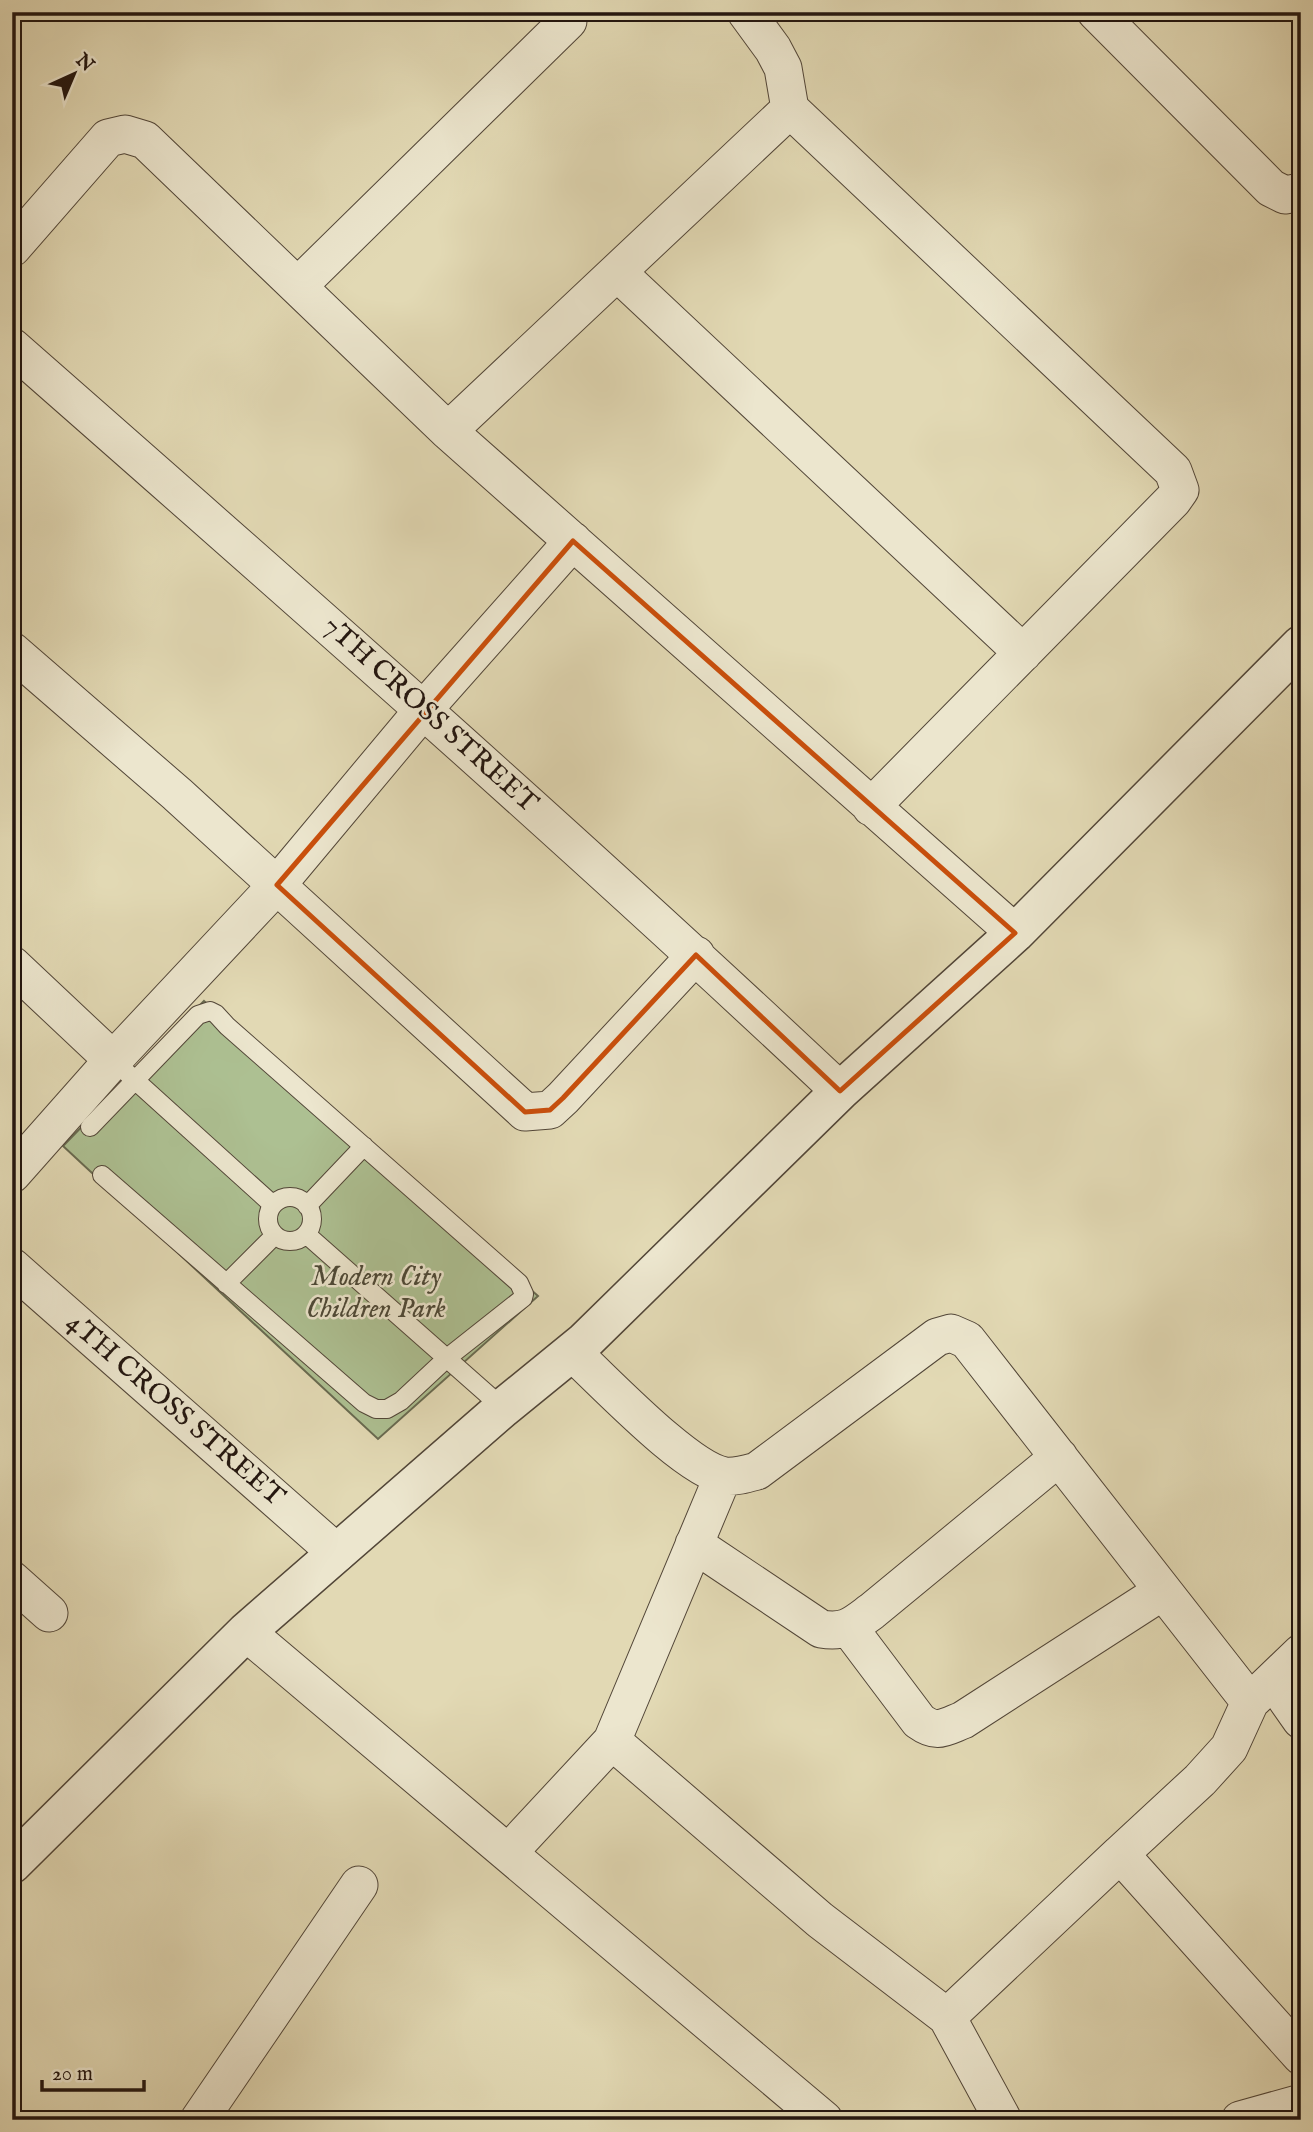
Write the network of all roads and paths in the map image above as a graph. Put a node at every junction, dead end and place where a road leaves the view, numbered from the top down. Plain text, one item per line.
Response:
1 (746, 12) edge
2 (1096, 12) edge
3 (568, 20) dead end
4 (790, 109) junction
5 (1301, 192) edge
6 (12, 248) edge
7 (617, 272) junction
8 (298, 286) junction
9 (12, 348) edge
10 (448, 431) junction
11 (573, 541) junction
12 (1301, 645) edge
13 (12, 651) edge
14 (1023, 653) junction
15 (424, 709) junction
16 (871, 807) junction
17 (277, 885) junction
18 (1015, 933) junction
19 (696, 955) junction
20 (12, 965) edge
21 (124, 1069) junction
22 (840, 1091) junction
23 (90, 1127) dead end
24 (364, 1146) junction
25 (12, 1174) edge
26 (102, 1175) dead end
27 (272, 1205) junction
28 (307, 1206) junction
29 (306, 1234) junction
30 (274, 1236) junction
31 (12, 1267) edge
32 (226, 1284) junction
33 (572, 1352) junction
34 (447, 1358) junction
35 (503, 1408) junction
36 (1059, 1457) junction
37 (723, 1476) junction
38 (694, 1544) junction
39 (337, 1553) junction
40 (12, 1580) edge
41 (1163, 1591) junction
42 (49, 1614) dead end
43 (849, 1628) junction
44 (246, 1632) junction
45 (1301, 1653) edge
46 (1261, 1691) junction
47 (1301, 1720) edge
48 (612, 1741) junction
49 (508, 1853) junction
50 (1120, 1854) junction
51 (12, 1864) edge
52 (359, 1885) dead end
53 (947, 2017) junction
54 (1301, 2056) edge
55 (1301, 2103) edge
56 (199, 2120) edge
57 (824, 2120) edge
58 (1003, 2120) edge
59 (1240, 2120) edge

1 - 4 street
2 - 5 street
3 - 8 street
4 - 7 street
4 - 14 street
6 - 8 street
7 - 10 street
7 - 14 street
8 - 10 street
9 - 15 street, 7TH CROSS STREET
10 - 11 street
11 - 15 street
11 - 16 street
12 - 18 street
13 - 17 street
14 - 16 street
15 - 17 street
15 - 19 street, 7TH CROSS STREET
16 - 18 street
17 - 19 street
17 - 21 street
18 - 22 street
19 - 22 street, 7TH CROSS STREET
20 - 21 street
21 - 23 lane
21 - 24 lane
21 - 25 street
21 - 27 lane
22 - 33 street
24 - 28 lane
24 - 34 lane
26 - 32 lane
27 - 28 lane
27 - 30 lane
28 - 29 lane
29 - 30 lane
29 - 34 lane
30 - 32 lane
31 - 39 street, 4TH CROSS STREET
32 - 34 lane
33 - 35 street
33 - 37 street
34 - 35 lane
35 - 39 street
36 - 37 street
36 - 41 street
36 - 43 street
37 - 38 street
38 - 43 street
38 - 48 street
39 - 44 street
40 - 42 street
41 - 43 street
41 - 46 street
44 - 49 street
44 - 51 street
45 - 46 street
46 - 47 street
46 - 50 street
48 - 49 street
48 - 53 street
49 - 57 street
50 - 53 street
50 - 54 street
52 - 56 street
53 - 58 street
55 - 59 street

